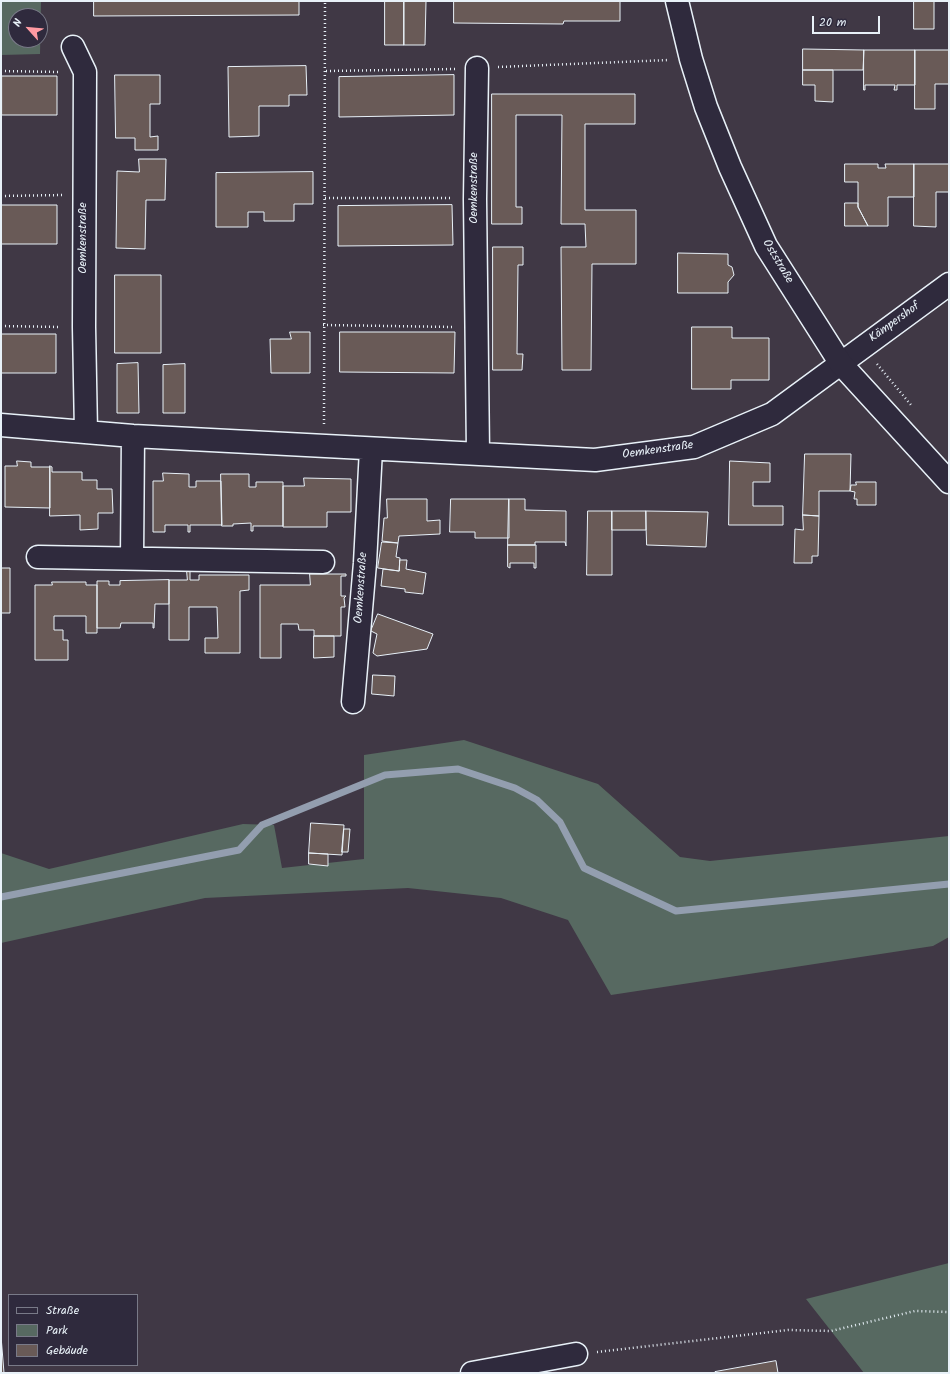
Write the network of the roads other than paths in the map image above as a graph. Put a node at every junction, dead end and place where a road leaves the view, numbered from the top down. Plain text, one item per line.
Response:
1 (677, 1) edge
2 (73, 47) dead end
3 (477, 68) road end
4 (949, 284) edge
5 (841, 364) junction
6 (1, 425) edge
7 (86, 432) junction
8 (133, 436) junction
9 (371, 449) junction
10 (478, 453) junction
11 (949, 482) edge
12 (38, 557) dead end
13 (132, 558) junction
14 (323, 562) dead end
15 (353, 702) dead end
16 (576, 1354) road end
17 (472, 1373) edge

1 - 5 street, Oststraße
2 - 7 street, Oemkenstraße
3 - 10 street, Oemkenstraße
4 - 5 street, Kämpershof
5 - 10 street, Oemkenstraße
5 - 11 street, Oststraße
6 - 7 street, Oemkenstraße
7 - 8 street, Oemkenstraße
8 - 9 street, Oemkenstraße
8 - 13 street
9 - 10 street, Oemkenstraße
9 - 15 street, Oemkenstraße
12 - 13 street
13 - 14 street
16 - 17 street

